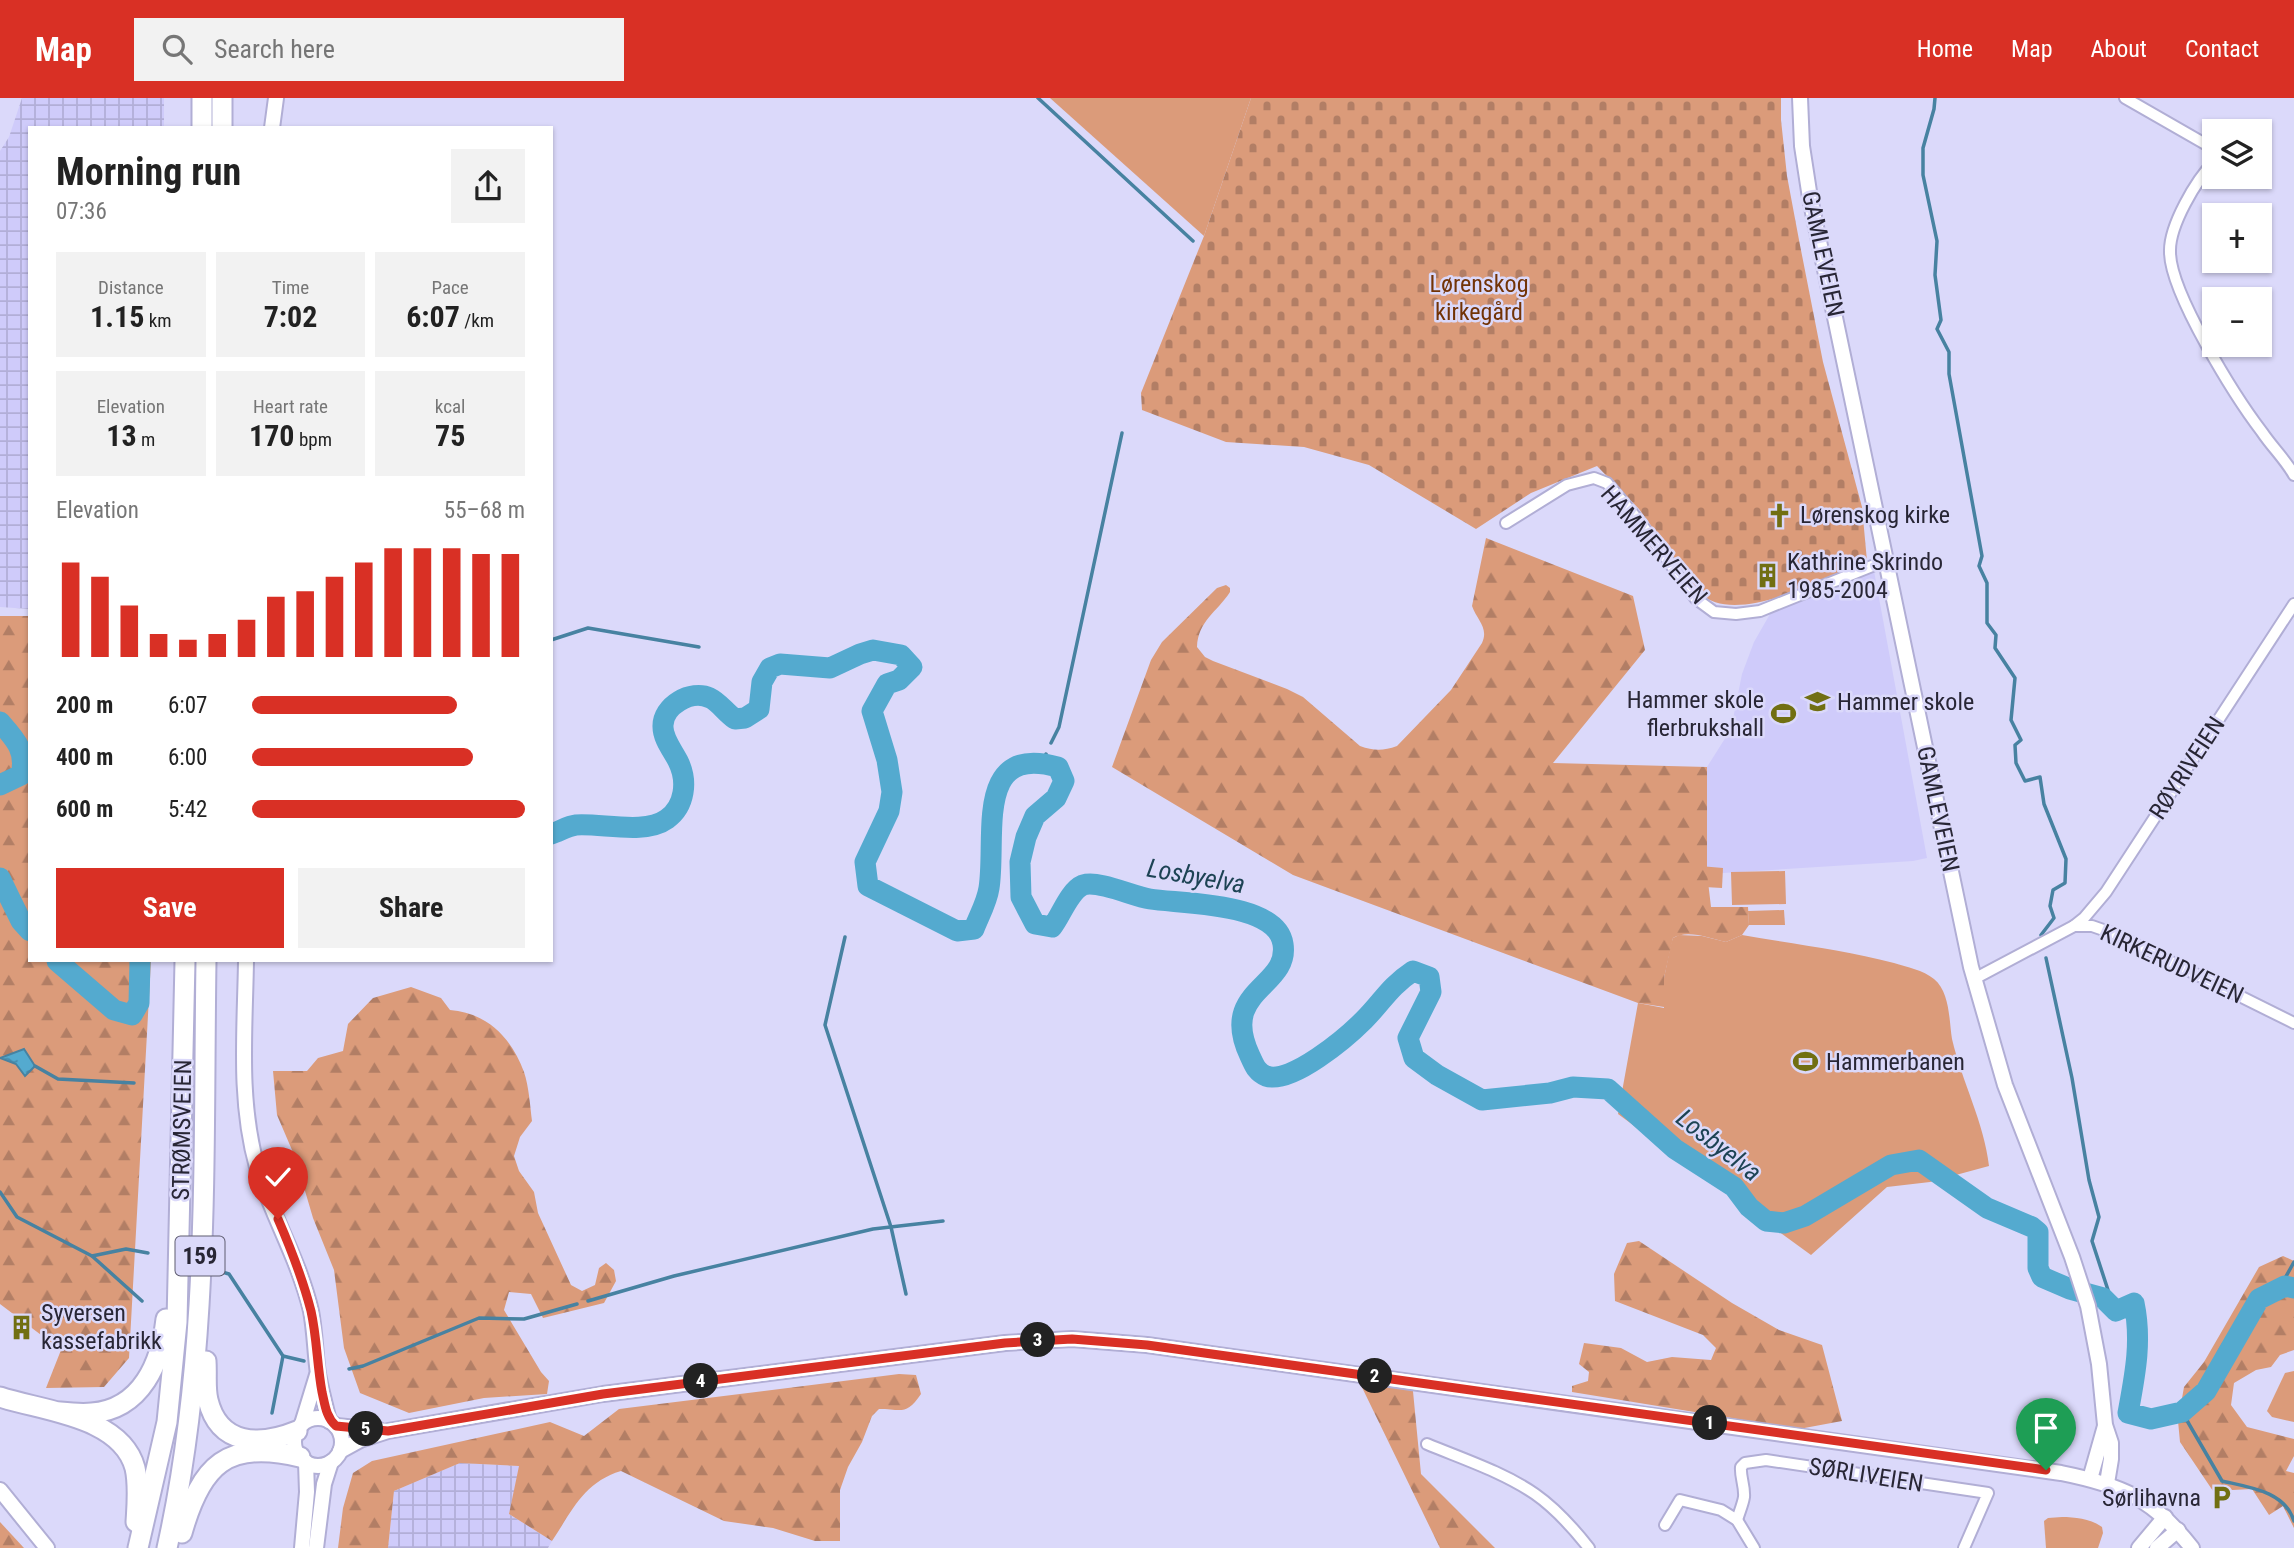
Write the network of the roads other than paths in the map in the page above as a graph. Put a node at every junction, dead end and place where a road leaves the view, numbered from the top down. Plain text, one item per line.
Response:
1 (193, 98) edge
2 (202, 98) edge
3 (222, 98) edge
4 (276, 98) edge
5 (1800, 98) edge
6 (2125, 98) edge
7 (192, 126) edge
8 (202, 126) edge
9 (222, 126) edge
10 (272, 126) edge
11 (2202, 142) edge
12 (2202, 174) edge
13 (2294, 475) edge
14 (1506, 523) dead end
15 (1887, 560) junction
16 (2294, 604) edge
17 (2074, 926) junction
18 (185, 962) edge
19 (206, 962) edge
20 (206, 962) edge
21 (246, 962) edge
22 (1974, 979) junction
23 (2294, 1023) edge
24 (183, 1028) junction
25 (318, 1372) junction
26 (4, 1400) edge
27 (60, 1412) junction
28 (333, 1423) junction
29 (2105, 1425) junction
30 (299, 1428) junction
31 (388, 1431) junction
32 (1427, 1444) dead end
33 (335, 1456) junction
34 (303, 1459) junction
35 (2090, 1479) junction
36 (2107, 1483) junction
37 (0, 1490) edge
38 (2165, 1517) junction
39 (1737, 1520) junction
40 (1664, 1525) dead end
41 (2178, 1530) junction
42 (47, 1548) edge
43 (136, 1548) edge
44 (167, 1548) edge
45 (178, 1548) edge
46 (302, 1548) edge
47 (316, 1548) edge
48 (1589, 1548) edge
49 (1755, 1548) edge
50 (1964, 1548) edge
51 (2139, 1548) edge
52 (2157, 1548) edge
53 (2193, 1548) edge

1 - 7 highway
2 - 8 highway
3 - 9 highway
4 - 10 main road
5 - 15 main road, GAMLEVEIEN
6 - 11 street
12 - 13 street
14 - 15 street, HAMMERVEIEN
15 - 22 main road, GAMLEVEIEN
16 - 17 street, RØYRIVEIEN
17 - 22 street, KIRKERUDVEIEN
17 - 23 street, KIRKERUDVEIEN
18 - 24 highway, STRØMSVEIEN / 159
19 - 30 highway
20 - 44 highway, STRØMSVEIEN / 159
21 - 25 main road
22 - 29 main road, GAMLEVEIEN
24 - 27 highway
24 - 43 highway, STRØMSVEIEN / 159
25 - 28 main road
25 - 30 main road
26 - 27 highway
27 - 43 highway
28 - 30 main road
28 - 31 main road
28 - 33 main road
29 - 35 main road, GAMLEVEIEN
29 - 36 main road, GAMLEVEIEN
30 - 34 main road
31 - 33 main road
31 - 35 main road
32 - 48 street
33 - 34 main road
33 - 47 main road
34 - 45 highway
34 - 46 main road
35 - 36 main road
36 - 38 main road
37 - 42 main road
38 - 41 main road
38 - 51 main road
39 - 40 street
39 - 49 street
39 - 50 street, SØRLIVEIEN
41 - 52 main road
41 - 53 main road

